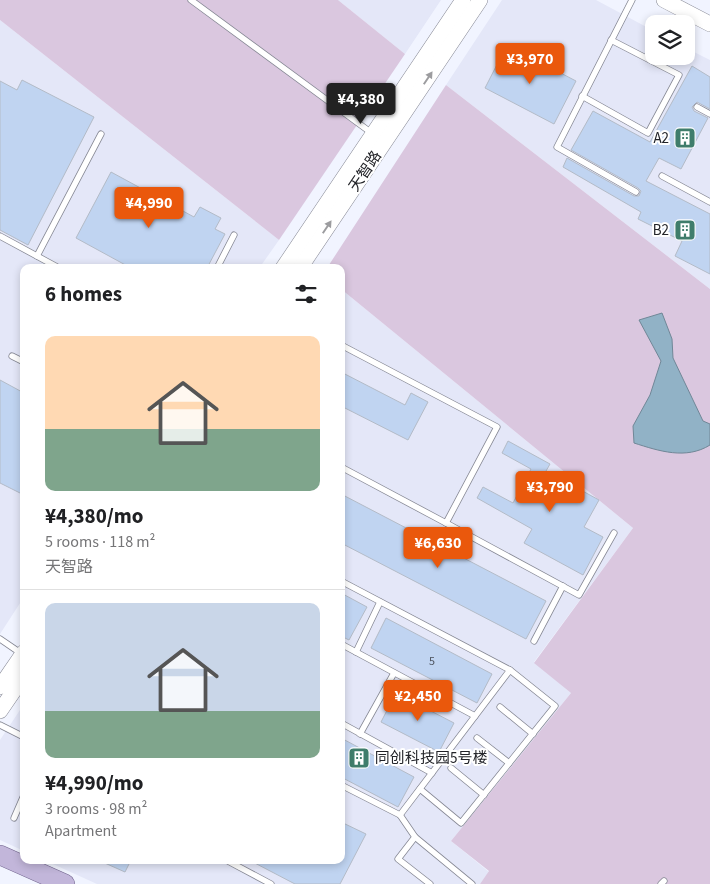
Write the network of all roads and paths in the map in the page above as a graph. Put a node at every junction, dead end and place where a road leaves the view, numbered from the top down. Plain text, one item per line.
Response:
1 (192, 0) edge
2 (463, 0) edge
3 (480, 0) edge
4 (632, 0) edge
5 (664, 0) edge
6 (710, 24) edge
7 (611, 40) junction
8 (582, 96) junction
9 (697, 106) dead end
10 (710, 114) edge
11 (101, 134) dead end
12 (373, 134) junction
13 (662, 176) dead end
14 (636, 192) dead end
15 (710, 202) edge
16 (0, 236) edge
17 (234, 236) dead end
18 (37, 256) junction
19 (52, 264) edge
20 (219, 264) edge
21 (286, 264) edge
22 (303, 264) edge
23 (345, 347) edge
24 (12, 356) dead end
25 (20, 360) edge
26 (345, 469) edge
27 (446, 523) junction
28 (614, 534) dead end
29 (345, 583) edge
30 (563, 586) junction
31 (380, 602) junction
32 (0, 639) edge
33 (534, 641) dead end
34 (345, 646) edge
35 (20, 651) edge
36 (356, 652) junction
37 (20, 657) edge
38 (510, 670) junction
39 (394, 673) junction
40 (20, 682) edge
41 (0, 687) edge
42 (500, 708) dead end
43 (0, 711) edge
44 (475, 716) junction
45 (0, 725) edge
46 (345, 725) edge
47 (360, 734) junction
48 (533, 734) junction
49 (20, 735) edge
50 (477, 738) dead end
51 (509, 763) junction
52 (451, 768) dead end
53 (432, 773) junction
54 (345, 787) edge
55 (420, 789) junction
56 (484, 795) junction
57 (20, 804) edge
58 (400, 815) junction
59 (14, 818) dead end
60 (415, 837) junction
61 (0, 855) edge
62 (20, 864) edge
63 (20, 864) edge
64 (234, 864) edge
65 (65, 884) edge
66 (271, 884) edge
67 (430, 884) edge
68 (472, 884) edge

1 - 12 lane
2 - 12 street, 天智路
22 -> 3 street, 天智路
4 - 7 lane
5 - 6 street
7 - 8 lane
7 - 8 lane
8 - 14 lane
9 - 10 lane
11 - 18 lane
12 - 21 street, 天智路
13 - 15 lane
16 - 18 lane
17 - 20 lane
18 - 19 lane
23 - 27 lane
24 - 25 lane
26 - 27 lane
27 - 30 lane
28 - 30 lane
29 - 31 lane
30 - 33 lane
31 - 36 lane
31 - 38 lane
32 - 35 lane
34 - 36 lane
36 - 39 lane
37 - 41 street
38 - 44 lane
38 - 48 lane
39 - 44 lane
39 - 47 lane
40 - 43 street
42 - 48 lane
44 - 53 lane
45 - 49 lane
46 - 47 lane
47 - 53 lane
48 - 51 lane
50 - 51 lane
51 - 56 lane
52 - 56 lane
53 - 55 lane
54 - 58 lane
55 - 56 lane
55 - 58 lane
57 - 59 lane
58 - 60 lane
60 - 67 lane
60 - 68 lane
61 - 63 main road
62 - 65 main road
64 - 66 lane

